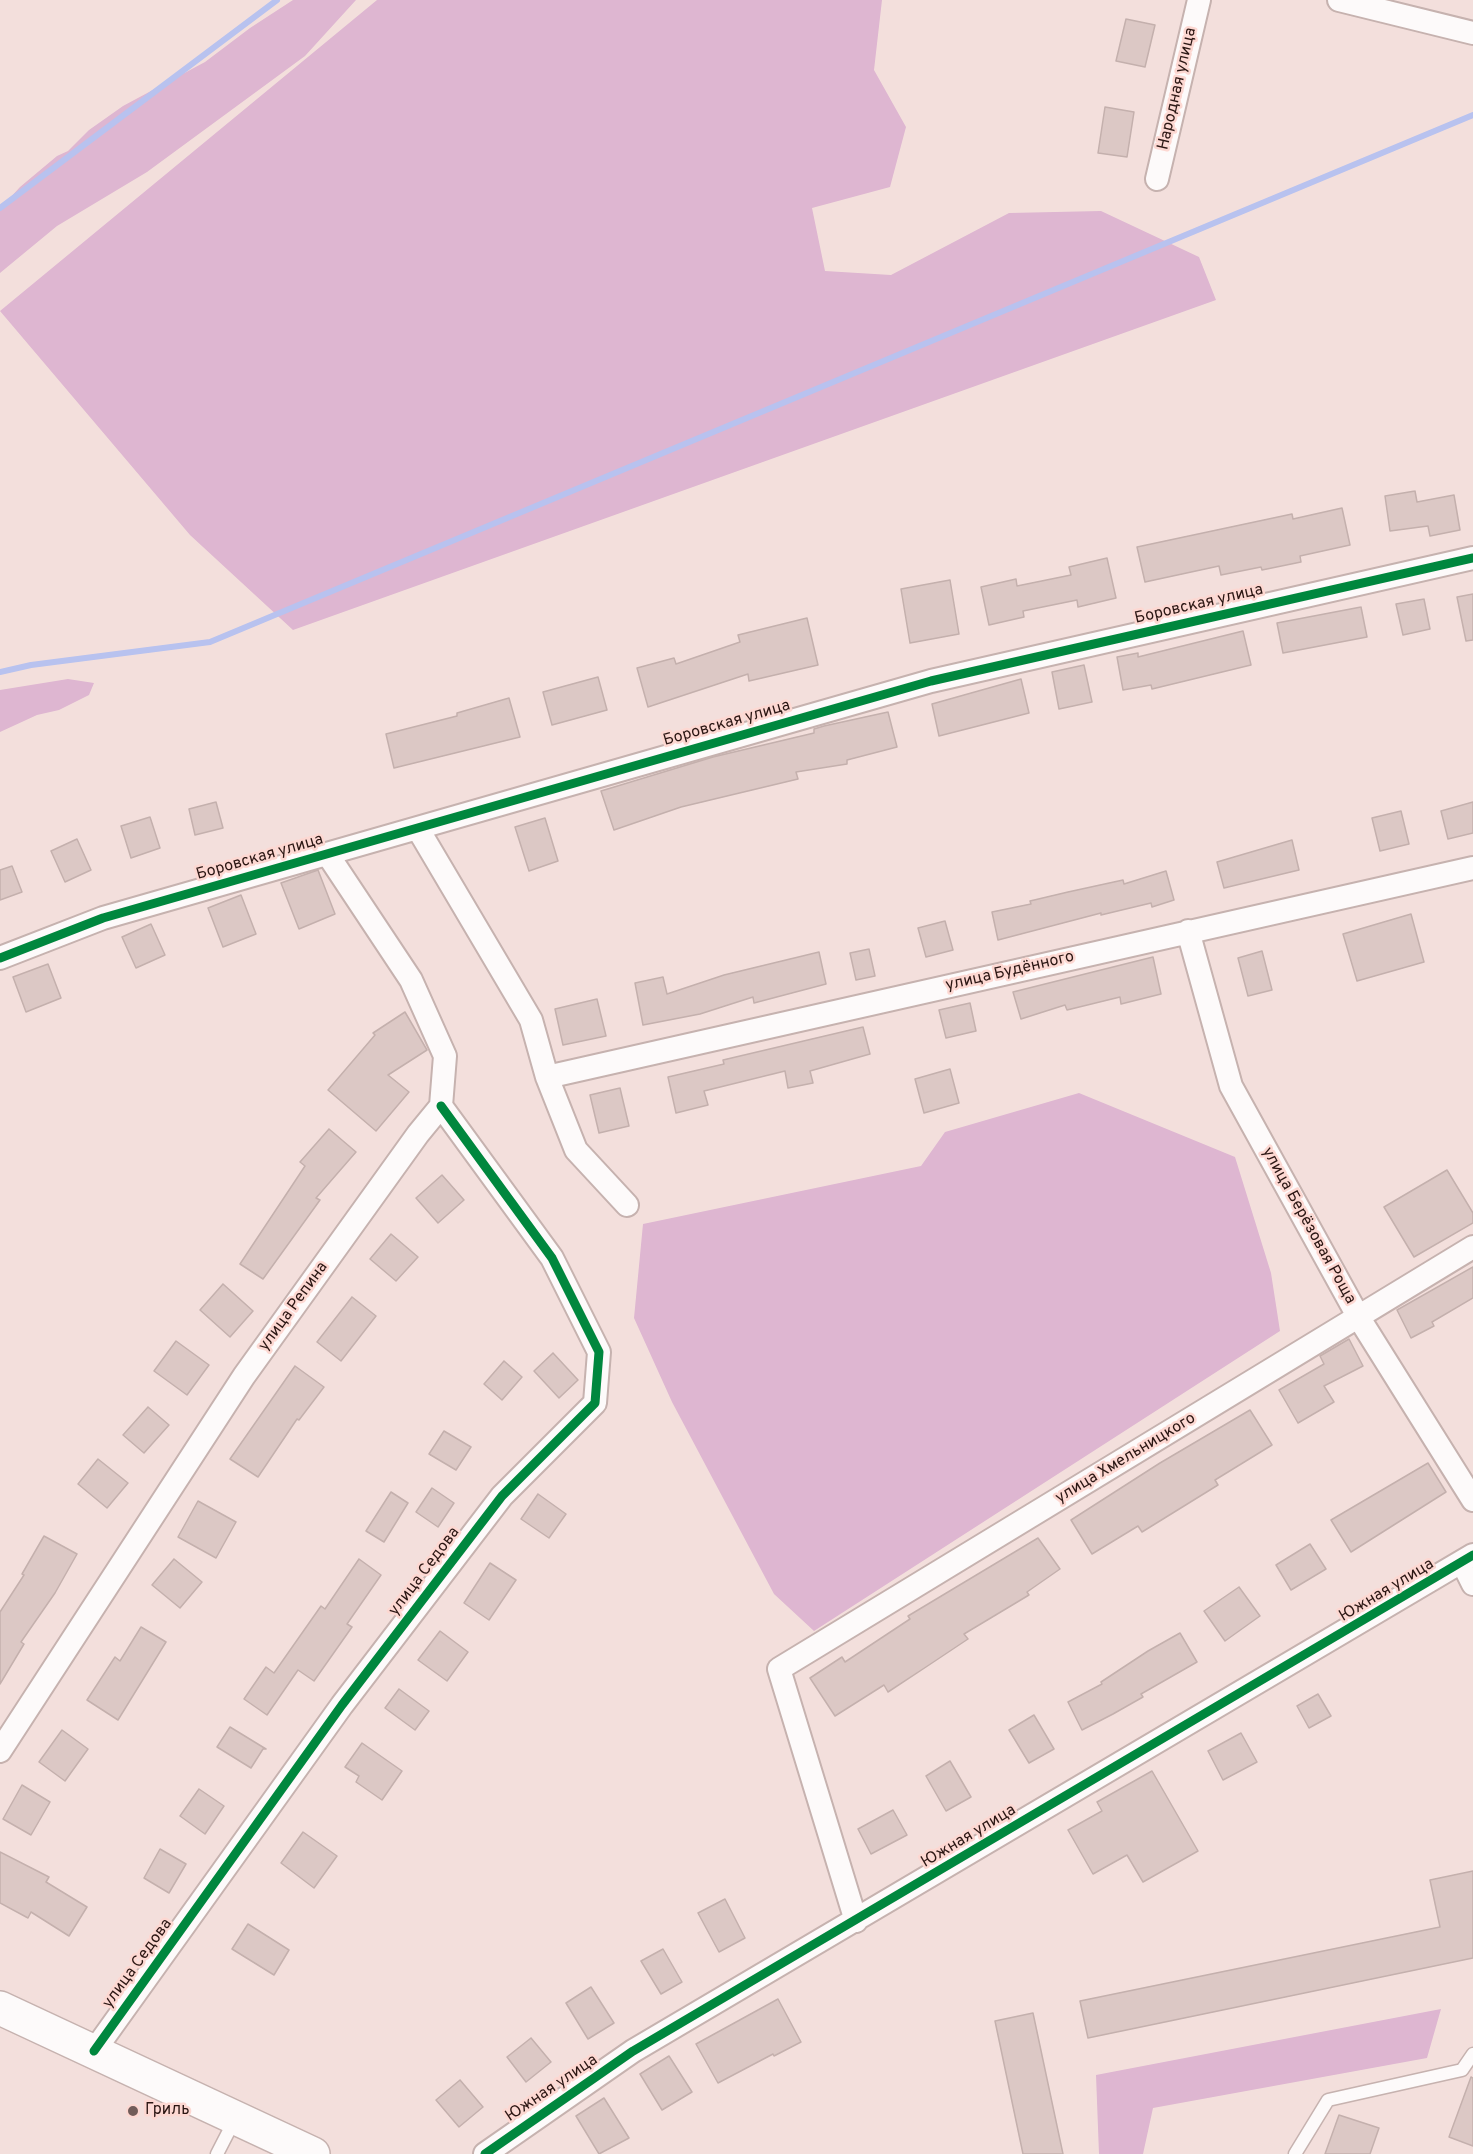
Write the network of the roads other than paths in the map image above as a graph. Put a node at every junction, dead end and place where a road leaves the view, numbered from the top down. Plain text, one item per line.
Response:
1 (1199, 0) edge
2 (1340, 0) edge
3 (1473, 33) edge
4 (1157, 179) dead end
5 (1473, 558) edge
6 (418, 829) junction
7 (328, 855) junction
8 (1473, 868) edge
9 (1188, 931) junction
10 (0, 958) edge
11 (547, 1077) junction
12 (441, 1106) junction
13 (627, 1205) dead end
14 (1473, 1246) edge
15 (1359, 1318) junction
16 (1473, 1500) edge
17 (1468, 1559) edge
18 (1473, 1584) edge
19 (0, 1751) edge
20 (856, 1921) junction
21 (0, 2008) edge
22 (94, 2051) junction
23 (1473, 2054) edge
24 (236, 2118) junction
25 (217, 2154) edge
26 (313, 2154) edge
27 (485, 2154) edge
28 (1295, 2154) edge

1 - 4 street, Народная улица
2 - 3 street
5 - 6 street, Боровская улица
6 - 7 street, Боровская улица
6 - 11 street
7 - 10 street, Боровская улица
7 - 12 street
8 - 9 street, улица Будённого
9 - 11 street, улица Будённого
9 - 15 street, улица Берёзовая Роща
11 - 13 street
12 - 19 street, улица Репина
12 - 22 street, улица Седова
14 - 15 street, улица Хмельницкого
15 - 16 street, улица Берёзовая Роща
15 - 20 street, улица Хмельницкого
17 - 18 street
17 - 20 street, Южная улица
20 - 27 street, Южная улица
21 - 22 main road
22 - 24 main road
23 - 28 lane
24 - 25 lane
24 - 26 main road

